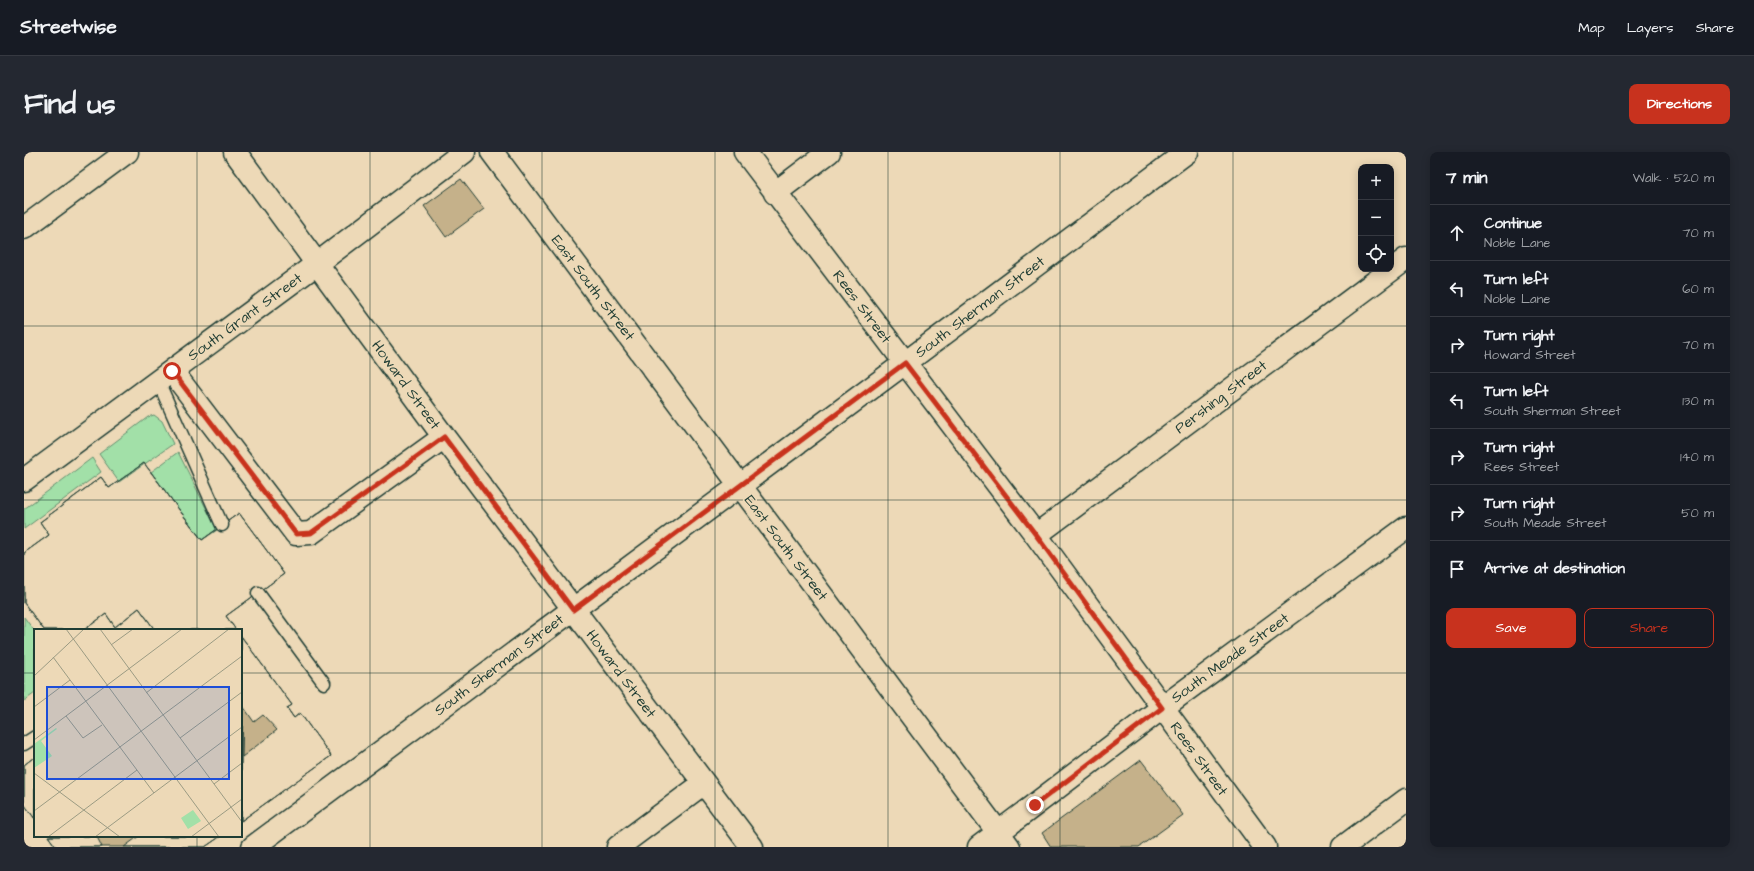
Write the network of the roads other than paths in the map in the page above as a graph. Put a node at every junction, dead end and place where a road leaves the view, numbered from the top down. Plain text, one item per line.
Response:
1 (127, 152) edge
2 (235, 152) edge
3 (464, 152) edge
4 (492, 152) edge
5 (745, 152) edge
6 (829, 152) edge
7 (1187, 152) edge
8 (776, 193) junction
9 (24, 228) edge
10 (1406, 259) edge
11 (318, 263) junction
12 (905, 363) junction
13 (165, 376) junction
14 (444, 437) junction
15 (24, 480) edge
16 (740, 486) junction
17 (222, 525) dead end
18 (1406, 528) edge
19 (1036, 535) junction
20 (258, 593) dead end
21 (573, 610) junction
22 (324, 683) dead end
23 (1162, 708) junction
24 (34, 738) edge
25 (24, 744) edge
26 (704, 783) junction
27 (1406, 800) edge
28 (1004, 840) edge
29 (253, 847) edge
30 (618, 847) edge
31 (752, 847) edge
32 (979, 847) edge
33 (1265, 847) edge
34 (1342, 847) edge

1 - 9 street
2 - 11 street, Howard Street
3 - 11 street, South Grant Street
4 - 16 street, East South Street
5 - 8 street, Rees Street
6 - 8 street
7 - 12 street, South Sherman Street
8 - 12 street, Rees Street
10 - 19 street, Pershing Street
11 - 13 street, South Grant Street
11 - 14 street, Howard Street
12 - 16 street, South Sherman Street
12 - 19 street, Rees Street
13 - 14 street
13 - 15 street, South Grant Street
13 - 17 lane
14 - 21 street, Howard Street
16 - 21 street, South Sherman Street
16 - 28 street, East South Street
18 - 23 street, South Meade Street
19 - 23 street, Rees Street
20 - 22 lane
21 - 26 street, Howard Street
21 - 29 street, South Sherman Street
23 - 28 street, South Meade Street
23 - 33 street, Rees Street
24 - 25 lane
26 - 30 street
26 - 31 street, Howard Street
27 - 34 street
28 - 32 street, South Meade Street

